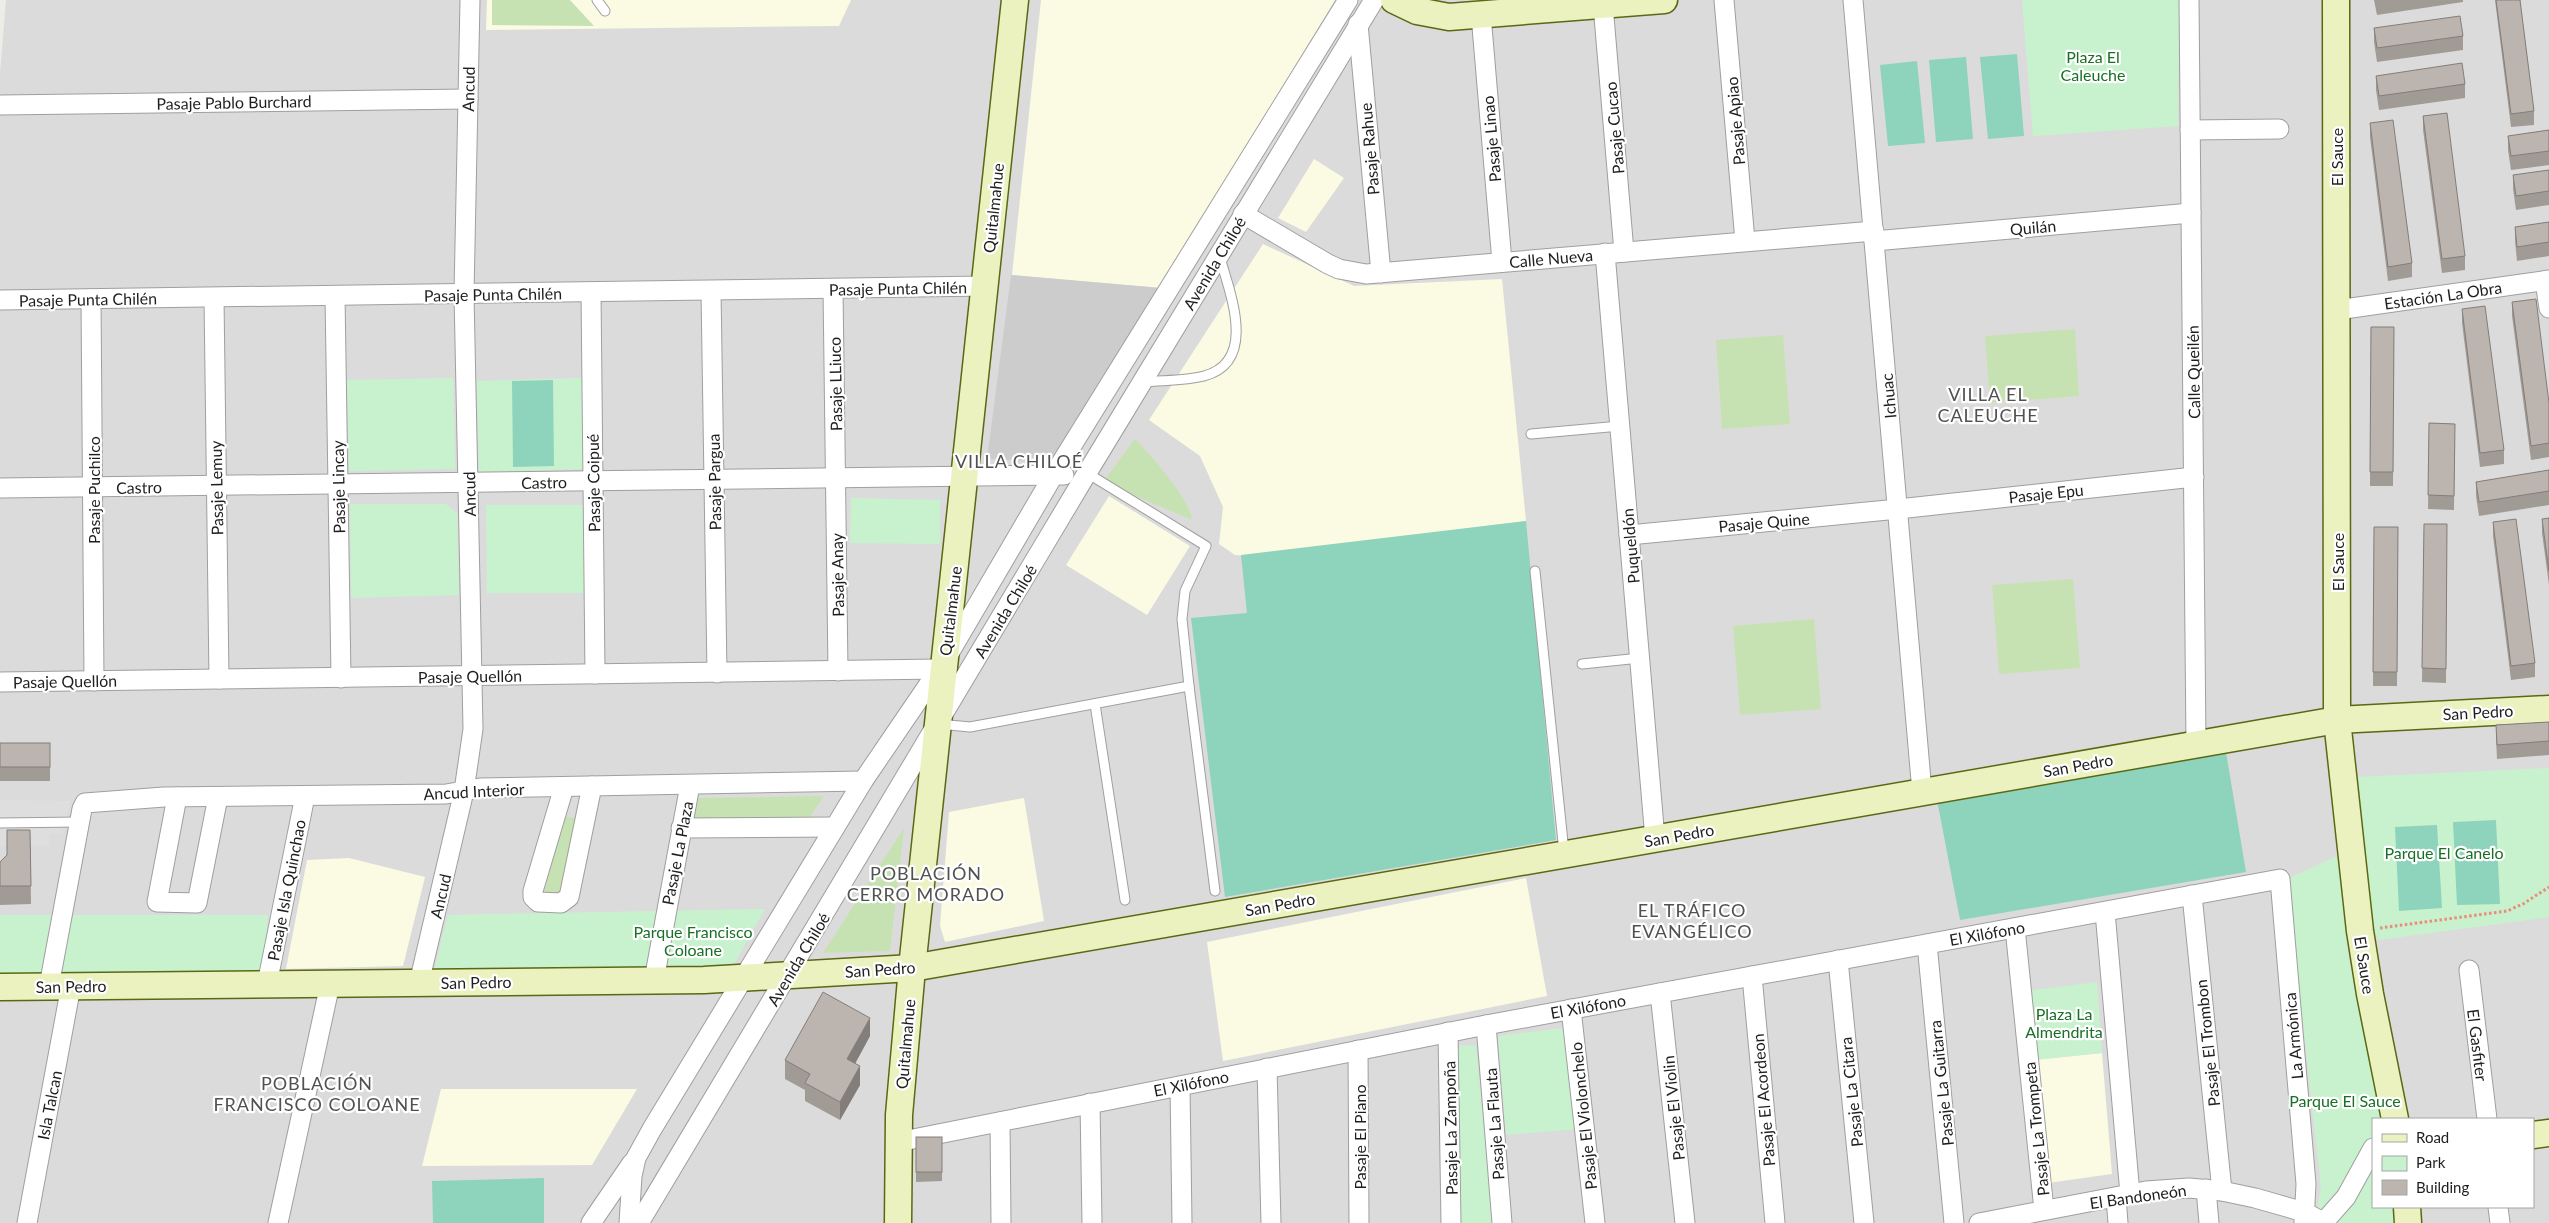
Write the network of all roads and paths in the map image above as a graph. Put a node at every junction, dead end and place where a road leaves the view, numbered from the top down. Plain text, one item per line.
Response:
1 (470, 0) edge
2 (597, 0) edge
3 (1015, 0) edge
4 (1348, 0) edge
5 (1374, 0) edge
6 (1394, 0) edge
7 (1664, 0) edge
8 (1724, 0) edge
9 (1853, 0) edge
10 (2189, 0) edge
11 (2336, 0) edge
12 (1560, 4) edge
13 (1603, 5) junction
14 (605, 11) dead end
15 (1481, 15) junction
16 (1358, 24) junction
17 (468, 98) junction
18 (0, 104) edge
19 (2279, 128) dead end
20 (2190, 130) junction
21 (2191, 213) junction
22 (1243, 214) junction
23 (1874, 236) junction
24 (1745, 242) junction
25 (1624, 252) junction
26 (1219, 254) junction
27 (1605, 254) junction
28 (1502, 262) junction
29 (1381, 273) junction
30 (2547, 281) edge
31 (985, 286) junction
32 (834, 289) junction
33 (711, 291) junction
34 (591, 292) junction
35 (464, 294) junction
36 (335, 296) junction
37 (214, 298) junction
38 (92, 299) junction
39 (0, 300) edge
40 (2549, 308) edge
41 (2337, 310) junction
42 (1142, 382) junction
43 (1620, 426) junction
44 (1531, 434) dead end
45 (1087, 473) junction
46 (1054, 476) junction
47 (2194, 477) junction
48 (965, 478) junction
49 (836, 479) junction
50 (714, 480) junction
51 (593, 482) junction
52 (469, 483) junction
53 (338, 484) junction
54 (216, 486) junction
55 (93, 487) junction
56 (0, 488) edge
57 (1898, 510) junction
58 (1629, 535) junction
59 (1534, 571) dead end
60 (1640, 658) junction
61 (1582, 664) dead end
62 (941, 665) junction
63 (838, 671) junction
64 (717, 672) junction
65 (595, 674) junction
66 (473, 676) junction
67 (341, 678) junction
68 (219, 679) junction
69 (94, 680) junction
70 (0, 682) edge
71 (1189, 686) junction
72 (1095, 704) junction
73 (2549, 709) edge
74 (2337, 720) junction
75 (939, 724) junction
76 (2196, 745) junction
77 (863, 781) junction
78 (690, 785) junction
79 (592, 786) junction
80 (564, 787) junction
81 (464, 791) junction
82 (1922, 792) junction
83 (305, 796) junction
84 (177, 797) junction
85 (218, 797) junction
86 (85, 803) joint
87 (79, 822) junction
88 (0, 823) edge
89 (835, 827) junction
90 (681, 828) junction
91 (1655, 839) junction
92 (1564, 855) junction
93 (2280, 879) joint
94 (2549, 887) edge
95 (1215, 891) dead end
96 (2543, 891) junction
97 (2549, 892) edge
98 (2192, 895) junction
99 (1125, 900) dead end
100 (2105, 912) junction
101 (2015, 928) junction
102 (2360, 931) junction
103 (1927, 944) junction
104 (1838, 960) junction
105 (912, 968) junction
106 (2469, 970) dead end
107 (789, 974) junction
108 (1752, 976) junction
109 (742, 979) junction
110 (654, 980) junction
111 (419, 983) junction
112 (267, 984) junction
113 (330, 984) junction
114 (60, 986) junction
115 (0, 987) edge
116 (1660, 993) junction
117 (1571, 1009) junction
118 (1486, 1025) junction
119 (1448, 1032) junction
120 (1358, 1050) junction
121 (1267, 1068) junction
122 (1180, 1086) junction
123 (1090, 1103) junction
124 (2392, 1116) edge
125 (2487, 1118) edge
126 (1000, 1122) junction
127 (2549, 1133) edge
128 (2534, 1135) edge
129 (898, 1142) junction
130 (2372, 1150) edge
131 (636, 1158) junction
132 (2214, 1190) junction
133 (2123, 1195) junction
134 (2407, 1208) edge
135 (2498, 1208) edge
136 (2032, 1216) edge
137 (2304, 1218) edge
138 (2324, 1222) edge
139 (27, 1223) edge
140 (278, 1223) edge
141 (591, 1223) edge
142 (629, 1223) edge
143 (639, 1223) edge
144 (898, 1223) edge
145 (1001, 1223) edge
146 (1092, 1223) edge
147 (1182, 1223) edge
148 (1271, 1223) edge
149 (1360, 1223) edge
150 (1451, 1223) edge
151 (1502, 1223) edge
152 (1594, 1223) edge
153 (1685, 1223) edge
154 (1775, 1223) edge
155 (1864, 1223) edge
156 (1954, 1223) edge
157 (1979, 1223) edge
158 (2118, 1223) edge
159 (2209, 1223) edge
160 (2408, 1223) edge
161 (2500, 1223) edge

1 - 17 street, Ancud
2 - 14 lane
3 - 31 street, Quitalmahue
4 - 46 street, Avenida Chiloé
5 - 16 street, Avenida Chiloé
6 - 15 street
7 - 13 street
8 - 24 street, Pasaje Apiao
9 - 23 street, Ichuac
10 - 20 street, Calle Queilén
11 - 41 street, El Sauce
12 - 13 street
12 - 15 street
13 - 25 street, Pasaje Cucao
15 - 28 street, Pasaje Linao
16 - 22 street, Avenida Chiloé
16 - 29 street, Pasaje Rahue
17 - 18 street, Pasaje Pablo Burchard
17 - 35 street, Ancud
19 - 20 street
20 - 21 street, Calle Queilén
21 - 23 street, Quilán
21 - 47 street, Calle Queilén
22 - 26 street, Avenida Chiloé
22 - 29 street, Calle Nueva
23 - 24 street, Calle Nueva
23 - 57 street, Ichuac
24 - 25 street, Calle Nueva
25 - 27 street, Calle Nueva
26 - 42 street, Avenida Chiloé
26 - 42 lane
27 - 28 street, Calle Nueva
27 - 43 street, Puqueldón
28 - 29 street, Calle Nueva
30 - 40 street
30 - 41 street, Estación La Obra
31 - 32 street, Pasaje Punta Chilén
31 - 48 street, Quitalmahue
32 - 33 street, Pasaje Punta Chilén
32 - 49 street, Pasaje LLiuco
33 - 34 street, Pasaje Punta Chilén
33 - 50 street, Pasaje Pargua
34 - 35 street, Pasaje Punta Chilén
34 - 51 street, Pasaje Coipué
35 - 36 street, Pasaje Punta Chilén
35 - 52 street, Ancud
36 - 37 street, Pasaje Punta Chilén
36 - 53 street, Pasaje Lincay
37 - 38 street, Pasaje Punta Chilén
37 - 54 street, Pasaje Lemuy
38 - 39 street, Pasaje Punta Chilén
38 - 55 street, Pasaje Puchilco
41 - 74 street, El Sauce
42 - 45 street, Avenida Chiloé
43 - 44 lane
43 - 58 street, Puqueldón
45 - 46 street, Castro
45 - 71 lane
45 - 75 street, Avenida Chiloé
46 - 48 street, Castro
46 - 62 street, Avenida Chiloé
47 - 57 street, Pasaje Epu
47 - 76 street, Calle Queilén
48 - 49 street, Castro
48 - 62 street, Quitalmahue
49 - 50 street, Castro
49 - 63 street, Pasaje Anay
50 - 51 street, Castro
50 - 64 street, Pasaje Pargua
51 - 52 street, Castro
51 - 65 street, Pasaje Coipué
52 - 53 street, Castro
52 - 66 street, Ancud
53 - 54 street, Castro
53 - 67 street, Pasaje Lincay
54 - 55 street, Castro
54 - 68 street, Pasaje Lemuy
55 - 56 street, Castro
55 - 69 street, Pasaje Puchilco
57 - 58 street, Pasaje Quine
57 - 82 street, Ichuac
58 - 60 street, Puqueldón
59 - 92 lane
60 - 61 lane
60 - 91 street, Puqueldón
62 - 63 street, Pasaje Quellón
62 - 75 street, Quitalmahue
62 - 77 street, Avenida Chiloé
63 - 64 street, Pasaje Quellón
64 - 65 street, Pasaje Quellón
65 - 66 street, Pasaje Quellón
66 - 67 street, Pasaje Quellón
66 - 81 street, Ancud
67 - 68 street, Pasaje Quellón
68 - 69 street, Pasaje Quellón
69 - 70 street, Pasaje Quellón
71 - 72 lane
71 - 95 lane
72 - 75 lane
72 - 99 lane
73 - 74 street, San Pedro
74 - 76 street, San Pedro
74 - 102 street, El Sauce
75 - 105 street, Quitalmahue
75 - 107 street, Avenida Chiloé
76 - 82 street, San Pedro
77 - 78 street, Ancud Interior
77 - 89 street, Avenida Chiloé
78 - 79 street, Ancud Interior
78 - 90 street, Pasaje La Plaza
79 - 80 street, Ancud Interior
79 - 80 street
80 - 81 street, Ancud Interior
81 - 83 street, Ancud Interior
81 - 111 street, Ancud
82 - 91 street, San Pedro
83 - 85 street, Ancud Interior
83 - 112 street, Pasaje Isla Quinchao
84 - 85 street, Ancud Interior
84 - 85 street
84 - 86 street, Ancud Interior
86 - 87 street, Isla Talcan
87 - 88 lane
87 - 114 street, Isla Talcan
89 - 90 street
89 - 109 street, Avenida Chiloé
90 - 110 street, Pasaje La Plaza
91 - 92 street, San Pedro
92 - 105 street, San Pedro
93 - 98 street, El Xilófono
93 - 137 street, La Armónica
94 - 96 path
96 - 97 path
96 - 102 path
98 - 100 street, El Xilófono
98 - 132 street, Pasaje El Trombon
100 - 101 street, El Xilófono
100 - 133 street
101 - 103 street, El Xilófono
101 - 136 street, Pasaje La Trompeta
102 - 124 street, El Sauce
103 - 104 street, El Xilófono
103 - 156 street, Pasaje La Guitarra
104 - 108 street, El Xilófono
104 - 155 street, Pasaje La Citara
105 - 107 street, San Pedro
105 - 129 street, Quitalmahue
106 - 125 street, El Gasfiter
107 - 109 street, San Pedro
107 - 143 street, Avenida Chiloé
108 - 116 street, El Xilófono
108 - 154 street, Pasaje El Acordeon
109 - 110 street, San Pedro
109 - 131 street, Avenida Chiloé
110 - 111 street, San Pedro
111 - 113 street, San Pedro
112 - 113 street, San Pedro
112 - 114 street, San Pedro
113 - 140 street
114 - 115 street, San Pedro
114 - 139 street, Isla Talcan
116 - 117 street, El Xilófono
116 - 153 street, Pasaje El Violin
117 - 118 street, El Xilófono
117 - 152 street, Pasaje El Violonchelo
118 - 119 street, El Xilófono
118 - 151 street, Pasaje La Flauta
119 - 120 street, El Xilófono
119 - 150 street, Pasaje La Zampoña
120 - 121 street, El Xilófono
120 - 149 street, Pasaje El Piano
121 - 122 street, El Xilófono
121 - 148 street
122 - 123 street, El Xilófono
122 - 147 street
123 - 126 street, El Xilófono
123 - 146 street
126 - 129 street, El Xilófono
126 - 145 street
127 - 128 street
129 - 144 street, Quitalmahue
130 - 138 street, El Bandoneón
131 - 141 street
131 - 142 street, Avenida Chiloé
132 - 133 street, El Bandoneón
132 - 137 street, El Bandoneón
132 - 159 street, Pasaje El Trombon
133 - 136 street, El Bandoneón
133 - 158 street
134 - 160 street
135 - 161 street
136 - 157 street, El Bandoneón
137 - 138 street, El Bandoneón

